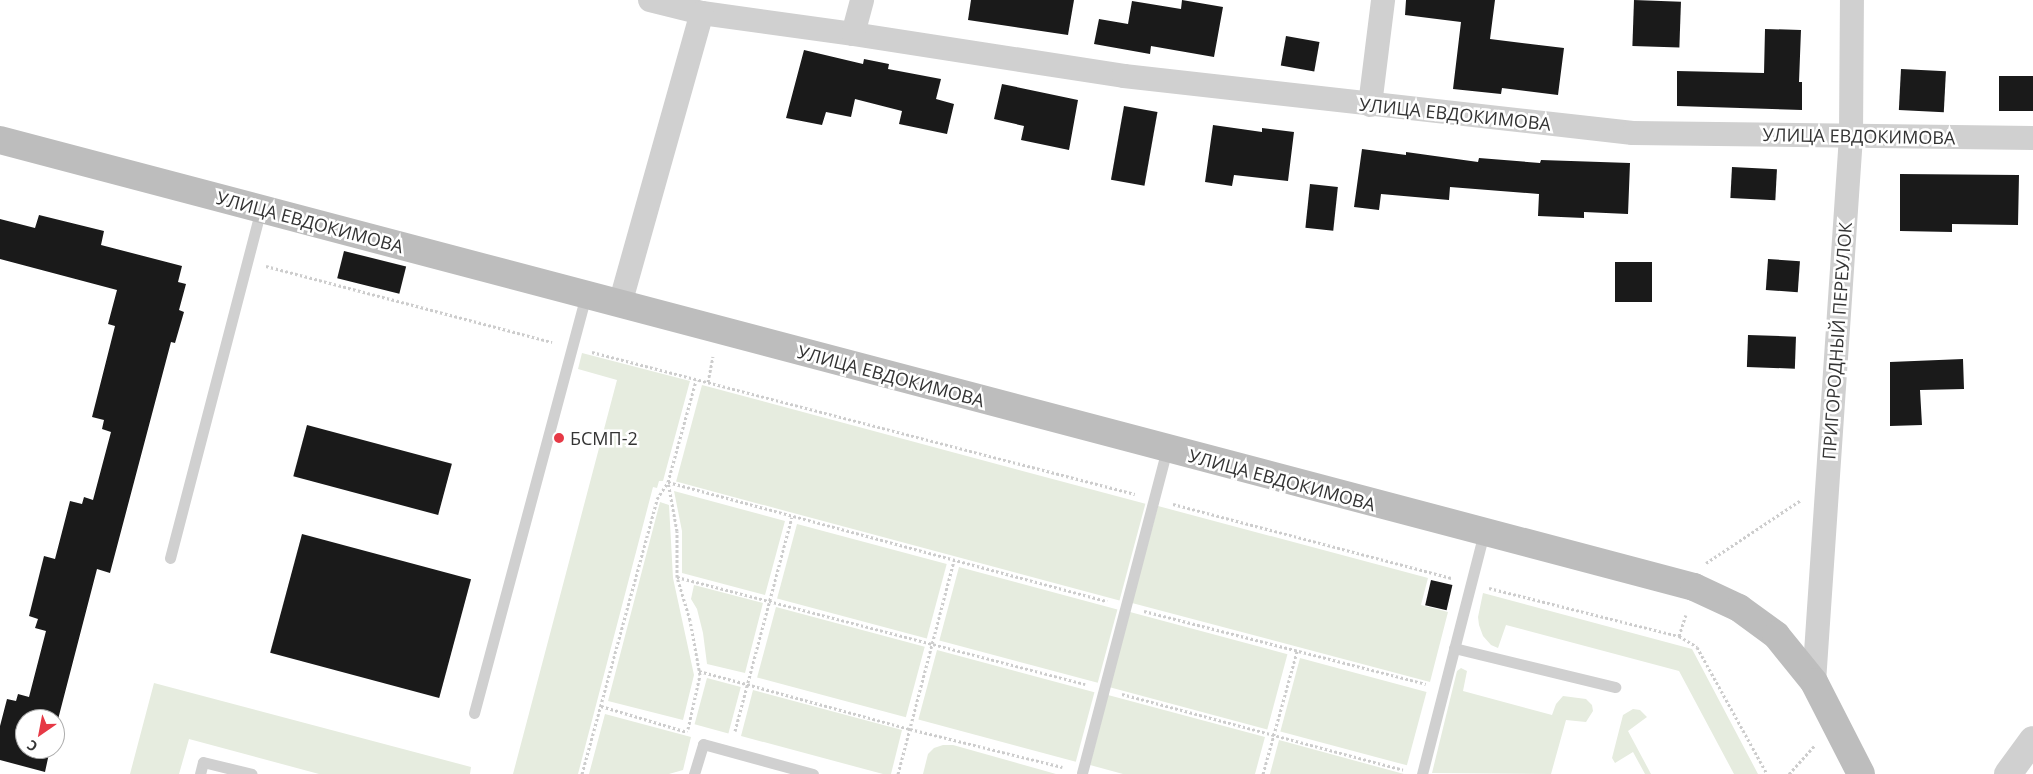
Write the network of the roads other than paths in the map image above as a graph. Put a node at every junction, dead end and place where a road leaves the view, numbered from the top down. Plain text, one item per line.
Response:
1 (650, 0) edge
2 (862, 0) edge
3 (1383, 0) edge
4 (1852, 0) edge
5 (702, 13) junction
6 (853, 34) junction
7 (1370, 105) junction
8 (1851, 136) junction
9 (2033, 138) edge
10 (0, 140) edge
11 (261, 209) junction
12 (586, 295) junction
13 (620, 304) junction
14 (1167, 449) junction
15 (1484, 533) junction
16 (170, 558) dead end
17 (1454, 648) junction
18 (1814, 682) junction
19 (1615, 687) dead end
20 (474, 713) dead end
21 (2033, 740) edge
22 (200, 774) edge
23 (252, 774) edge
24 (694, 774) edge
25 (813, 774) edge
26 (1084, 774) edge
27 (1422, 774) edge
28 (1861, 774) edge
29 (2008, 774) edge

1 - 5 street, УЛИЦА ЕВДОКИМОВА
2 - 6 street
3 - 7 street
4 - 8 street, ПРИГОРОДНЫЙ ПЕРЕУЛОК
5 - 6 street, УЛИЦА ЕВДОКИМОВА
5 - 13 street
6 - 7 street, УЛИЦА ЕВДОКИМОВА
7 - 8 street, УЛИЦА ЕВДОКИМОВА
8 - 9 street, УЛИЦА ЕВДОКИМОВА
8 - 18 street, ПРИГОРОДНЫЙ ПЕРЕУЛОК
10 - 11 main road, УЛИЦА ЕВДОКИМОВА
11 - 12 main road, УЛИЦА ЕВДОКИМОВА
11 - 16 lane
12 - 13 main road, УЛИЦА ЕВДОКИМОВА
12 - 20 lane
13 - 14 main road, УЛИЦА ЕВДОКИМОВА
14 - 15 main road, УЛИЦА ЕВДОКИМОВА
14 - 26 lane
15 - 17 lane
15 - 18 main road, УЛИЦА ЕВДОКИМОВА
17 - 19 lane
17 - 27 lane
18 - 28 main road, УЛИЦА ЕВДОКИМОВА
21 - 29 street
22 - 23 lane
24 - 25 lane

